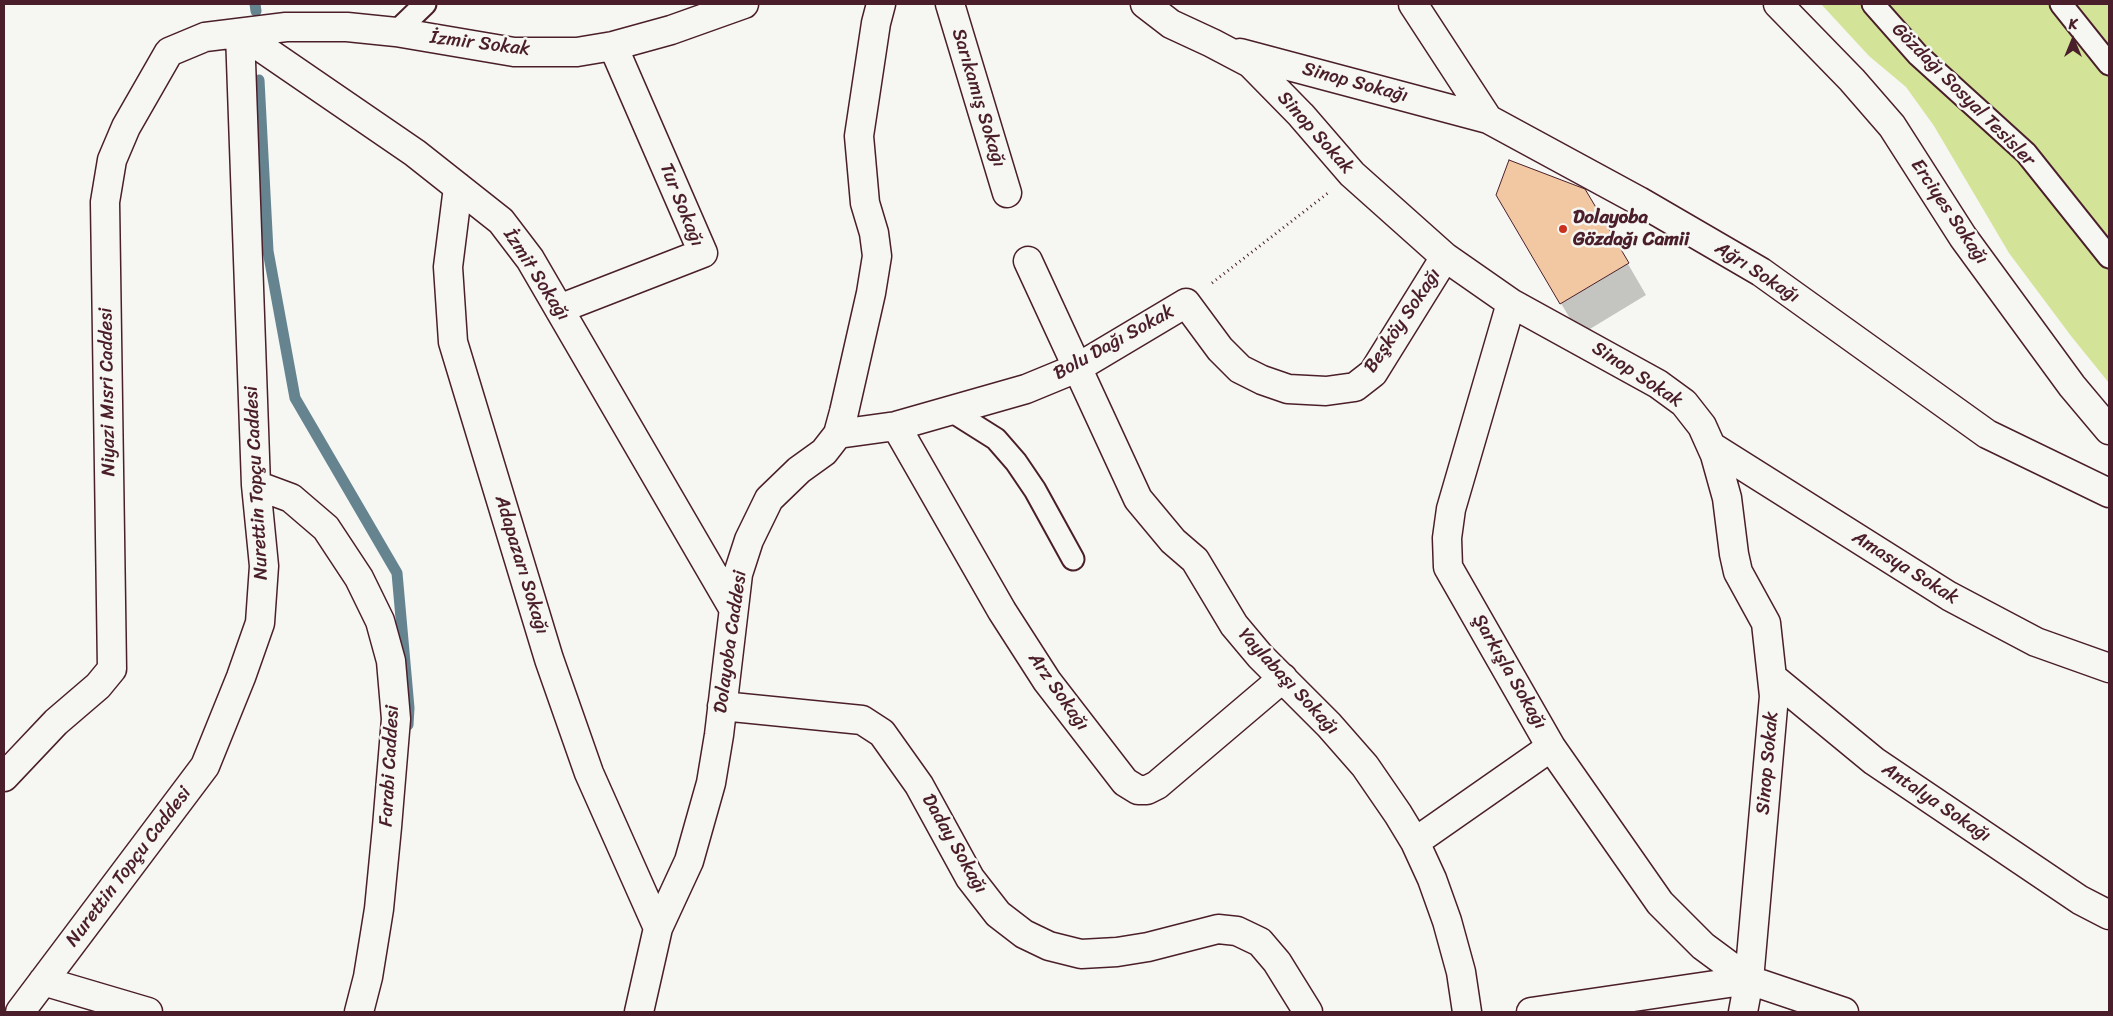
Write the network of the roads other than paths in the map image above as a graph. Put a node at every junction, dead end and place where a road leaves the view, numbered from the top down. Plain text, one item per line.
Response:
1 (425, 4) edge
2 (744, 4) edge
3 (882, 4) edge
4 (950, 4) edge
5 (1145, 4) edge
6 (1414, 4) edge
7 (1778, 4) edge
8 (1873, 4) edge
9 (2061, 4) edge
10 (396, 32) junction
11 (240, 33) junction
12 (613, 46) junction
13 (1222, 48) junction
14 (2109, 64) edge
15 (1488, 118) junction
16 (458, 187) junction
17 (1007, 193) dead end
18 (1445, 257) junction
19 (2109, 257) edge
20 (1028, 262) dead end
21 (1186, 303) joint
22 (1511, 303) junction
23 (559, 309) junction
24 (1077, 368) junction
25 (950, 410) junction
26 (896, 426) junction
27 (2109, 430) edge
28 (838, 434) junction
29 (1711, 446) junction
30 (256, 484) junction
31 (2109, 493) edge
32 (1072, 559) dead end
33 (733, 608) junction
34 (2109, 668) edge
35 (1772, 677) junction
36 (1283, 678) junction
37 (722, 706) junction
38 (1551, 746) junction
39 (4, 777) edge
40 (1415, 842) junction
41 (2109, 915) edge
42 (658, 928) junction
43 (1749, 980) junction
44 (43, 981) junction
45 (20, 1012) edge
46 (148, 1012) edge
47 (360, 1012) edge
48 (639, 1012) edge
49 (1308, 1012) edge
50 (1467, 1012) edge
51 (1531, 1012) edge
52 (1743, 1012) edge
53 (1844, 1012) edge

1 - 10 lane
2 - 12 street, İzmir Sokak
3 - 28 street, Dolayoba Caddesi
4 - 17 street, Sarıkamış Sokağı
5 - 13 street, Sinop Sokak
6 - 15 street, Ağrı Sokağı
7 - 27 street, Erciyes Sokağı
8 - 19 lane, Gözdağı Sosyal Tesisler
9 - 14 lane
10 - 11 street, İzmir Sokak
10 - 12 street, İzmir Sokak
11 - 16 street, İzmit Sokağı
11 - 30 street, Nurettin Topçu Caddesi
11 - 39 street, Niyazi Mısri Caddesi
12 - 23 street, Tur Sokağı
13 - 15 street, Sinop Sokağı
13 - 18 street, Sinop Sokak
15 - 31 street, Ağrı Sokağı
16 - 23 street, İzmit Sokağı
16 - 42 street, Adapazarı Sokağı
18 - 21 street, Beşköy Sokağı
18 - 22 street, Sinop Sokak
20 - 24 street, Yaylabaşı Sokağı
21 - 24 street, Bolu Dağı Sokak
22 - 29 street, Sinop Sokak
22 - 38 street, Şarkışla Sokağı
23 - 33 street, İzmit Sokağı
24 - 25 street, Bolu Dağı Sokak
24 - 36 street, Yaylabaşı Sokağı
25 - 26 street, Bolu Dağı Sokak
25 - 32 lane
26 - 28 street, Bolu Dağı Sokak
26 - 36 street, Arz Sokağı
28 - 33 street, Dolayoba Caddesi
29 - 34 street, Amasya Sokak
29 - 35 street, Sinop Sokak
30 - 44 street, Nurettin Topçu Caddesi
30 - 47 street, Farabi Caddesi
33 - 37 street, Dolayoba Caddesi
35 - 41 street, Antalya Sokağı
35 - 43 street, Sinop Sokak
36 - 40 street, Yaylabaşı Sokağı
37 - 42 street, Dolayoba Caddesi
37 - 49 street, Daday Sokağı
38 - 40 street
38 - 43 street, Şarkışla Sokağı
40 - 50 street, Yaylabaşı Sokağı
42 - 48 street, Dolayoba Caddesi
43 - 51 street
43 - 52 street, Sinop Sokak
43 - 53 street
44 - 45 street, Nurettin Topçu Caddesi
44 - 46 street

